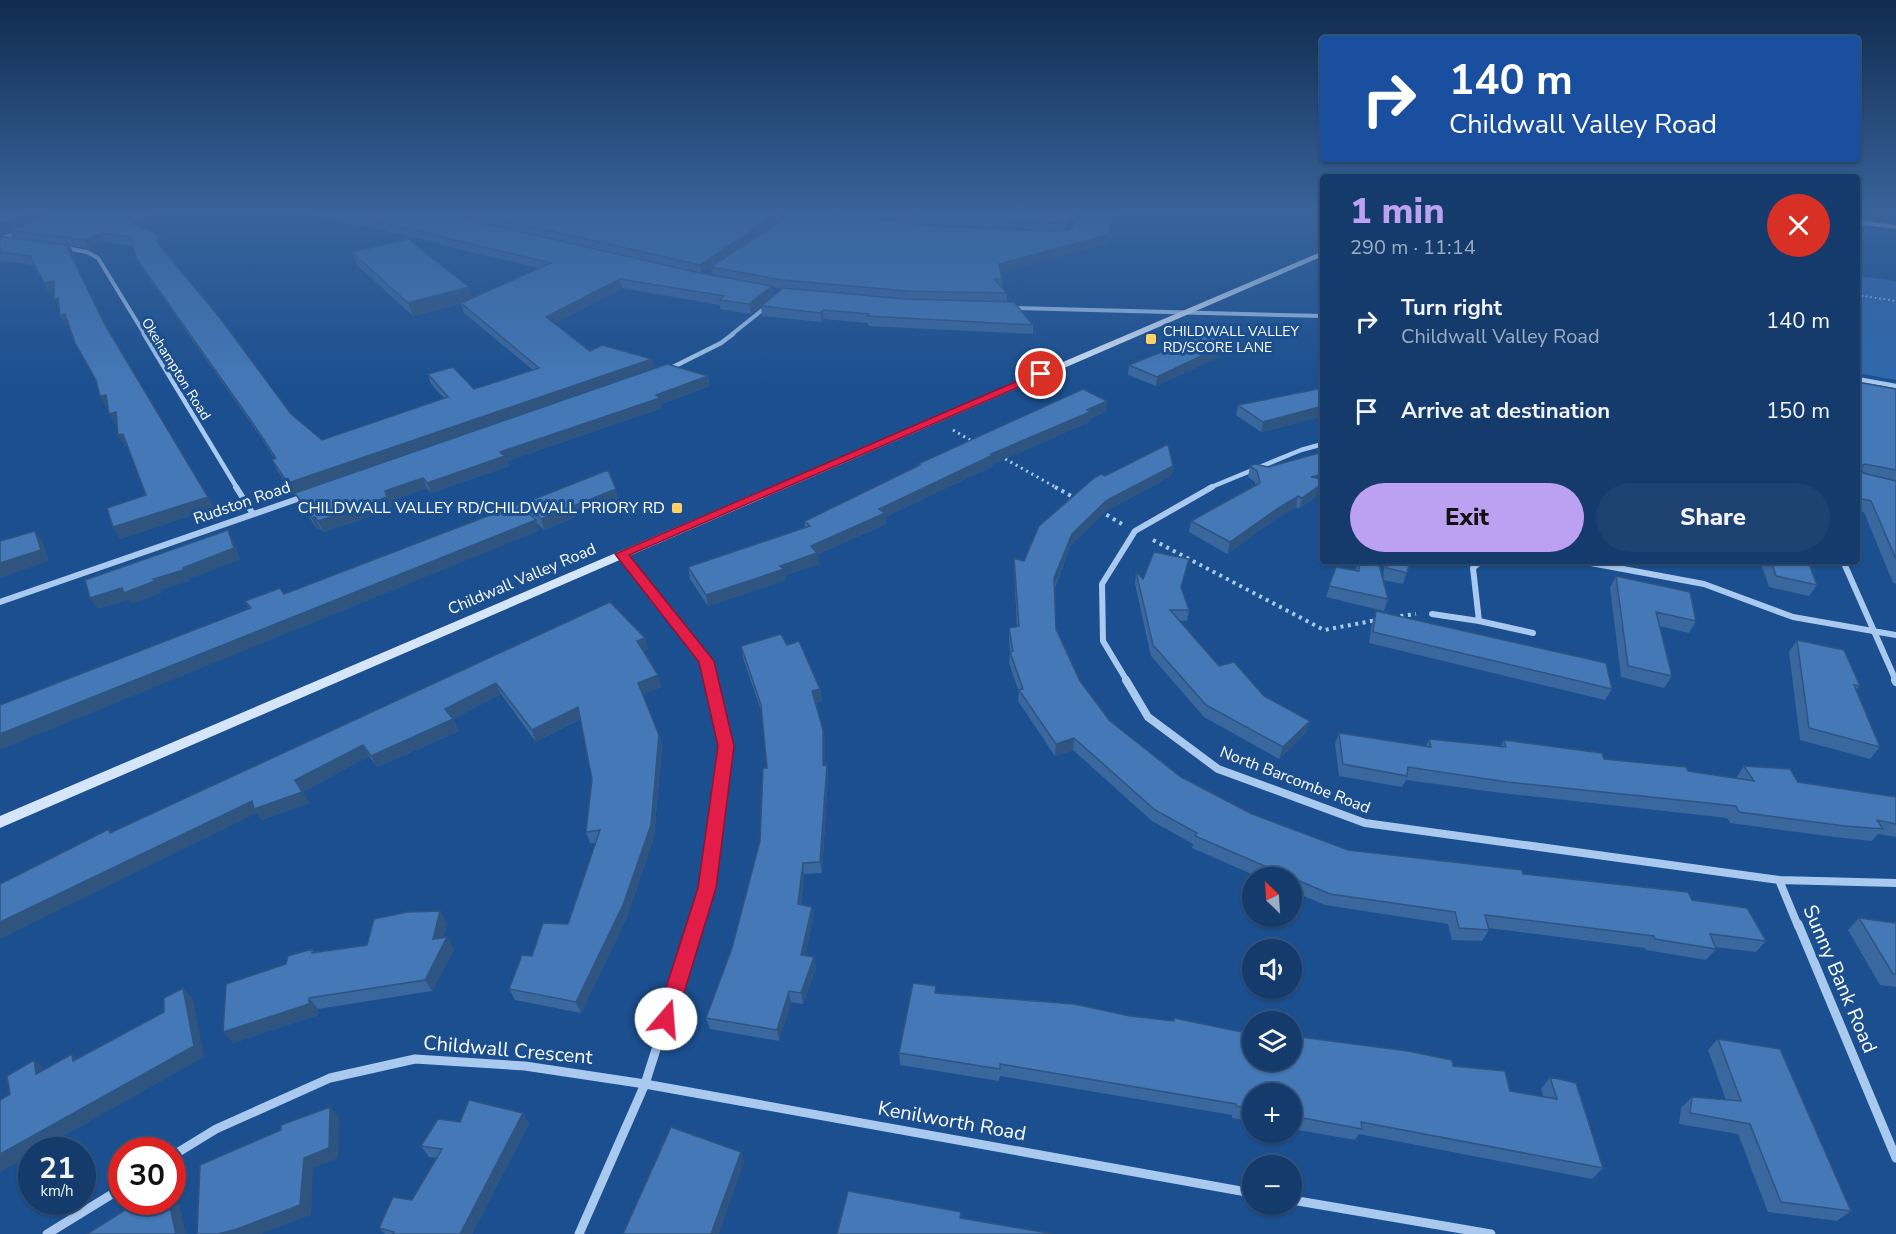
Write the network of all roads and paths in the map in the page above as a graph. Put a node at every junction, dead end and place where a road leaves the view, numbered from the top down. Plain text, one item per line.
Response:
1 (106, 271) edge
2 (1283, 271) edge
3 (1860, 295) edge
4 (774, 300) edge
5 (1896, 301) edge
6 (1006, 308) edge
7 (1192, 311) junction
8 (1320, 316) edge
9 (660, 372) edge
10 (1860, 380) edge
11 (1896, 386) edge
12 (934, 420) junction
13 (1320, 445) edge
14 (984, 447) edge
15 (994, 453) edge
16 (310, 494) edge
17 (1085, 503) edge
18 (1095, 509) edge
19 (253, 514) junction
20 (1136, 531) junction
21 (622, 554) junction
22 (1478, 564) edge
23 (1596, 564) edge
24 (1844, 564) edge
25 (0, 602) edge
26 (1432, 614) joint
27 (1479, 621) junction
28 (1872, 630) junction
29 (1533, 633) dead end
30 (1896, 635) edge
31 (1896, 682) edge
32 (0, 822) edge
33 (1779, 880) junction
34 (1896, 883) edge
35 (645, 1084) junction
36 (186, 1148) edge
37 (1896, 1158) edge
38 (1242, 1191) edge
39 (108, 1196) edge
40 (1302, 1202) edge
41 (46, 1234) edge
42 (579, 1234) edge
43 (1491, 1234) edge

1 - 19 street, Okehampton Road
2 - 7 main road, Childwall Valley Road
3 - 5 path
4 - 9 street
6 - 7 street
7 - 8 street
7 - 12 main road, Childwall Valley Road
10 - 11 street
12 - 14 path
12 - 21 main road, Childwall Valley Road
13 - 20 street, North Barcombe Road
15 - 17 path
16 - 19 street, Rudston Road
18 - 20 path
19 - 25 street, Rudston Road
20 - 26 path
20 - 33 street, North Barcombe Road
21 - 32 main road, Childwall Valley Road
21 - 35 street
22 - 27 street
23 - 28 street
24 - 28 street
26 - 27 street
27 - 29 street
28 - 30 street
28 - 31 street
33 - 34 street, North Barcombe Road
33 - 37 street, Sunny Bank Road
35 - 36 street, Childwall Crescent
35 - 38 street, Kenilworth Road
35 - 42 street
39 - 41 street
40 - 43 street

